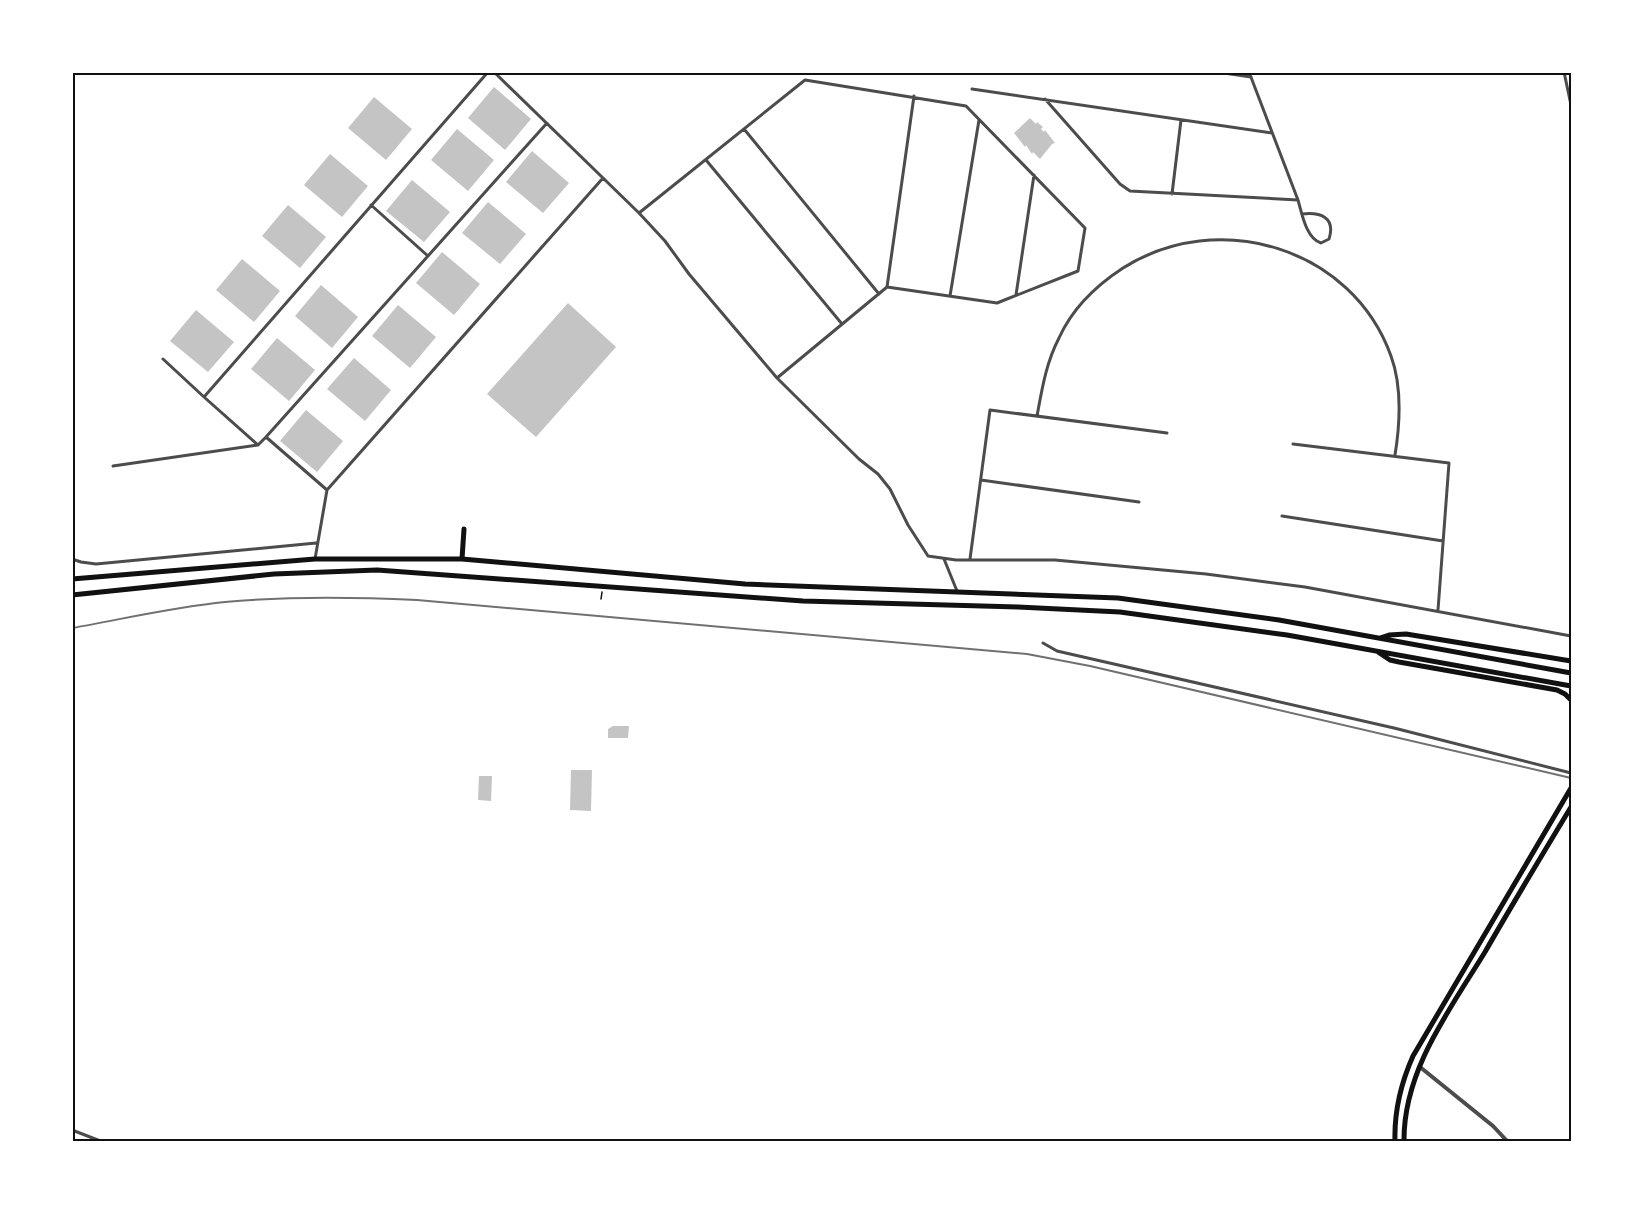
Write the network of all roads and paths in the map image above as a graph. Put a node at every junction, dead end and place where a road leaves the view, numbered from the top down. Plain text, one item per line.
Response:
1 (488, 72) edge
2 (494, 72) edge
3 (1217, 72) edge
4 (1564, 72) edge
5 (1250, 74) edge
6 (972, 89) dead end
7 (914, 96) junction
8 (1045, 99) junction
9 (1571, 105) edge
10 (979, 120) junction
11 (1181, 120) junction
12 (547, 123) junction
13 (744, 129) junction
14 (1272, 133) junction
15 (706, 160) junction
16 (1034, 175) junction
17 (603, 178) junction
18 (1172, 194) junction
19 (1298, 200) junction
20 (371, 205) junction
21 (639, 213) junction
22 (1302, 214) junction
23 (428, 256) junction
24 (887, 287) junction
25 (879, 294) junction
26 (1016, 295) junction
27 (950, 296) junction
28 (842, 324) junction
29 (163, 359) dead end
30 (777, 378) junction
31 (204, 397) junction
32 (1037, 417) junction
33 (1167, 433) dead end
34 (266, 437) junction
35 (1293, 444) dead end
36 (258, 446) junction
37 (1395, 455) junction
38 (113, 466) dead end
39 (981, 480) junction
40 (327, 490) junction
41 (1139, 502) dead end
42 (1282, 516) dead end
43 (464, 529) dead end
44 (1443, 541) junction
45 (316, 543) junction
46 (72, 559) edge
47 (315, 559) junction
48 (462, 559) junction
49 (944, 559) junction
50 (970, 560) junction
51 (72, 579) edge
52 (72, 586) edge
53 (957, 591) junction
54 (72, 595) edge
55 (72, 600) edge
56 (1438, 610) junction
57 (1571, 636) edge
58 (1379, 639) junction
59 (1043, 643) dead end
60 (1376, 651) junction
61 (1571, 661) edge
62 (1571, 672) edge
63 (1571, 686) edge
64 (1571, 700) edge
65 (1571, 774) edge
66 (1571, 788) edge
67 (1571, 807) edge
68 (1419, 1066) junction
69 (72, 1130) edge
70 (103, 1142) edge
71 (1395, 1142) edge
72 (1404, 1142) edge
73 (1508, 1142) edge

1 - 20 street
2 - 12 street
3 - 5 street
4 - 9 street
5 - 14 street
6 - 8 street
7 - 10 street
7 - 13 street
7 - 24 street
8 - 11 street
8 - 18 street
10 - 16 street
10 - 27 street
11 - 14 street
11 - 18 street
12 - 17 street
12 - 23 street
13 - 15 street
13 - 25 street
14 - 19 street
15 - 21 street
15 - 28 street
16 - 26 street
16 - 26 street
17 - 21 street
17 - 40 street
18 - 19 street
19 - 22 street
20 - 23 street
20 - 31 street
21 - 30 street
22 - 22 street
23 - 34 street
24 - 25 street
24 - 27 street
25 - 28 street
26 - 27 street
28 - 30 street
29 - 31 street
30 - 49 street
31 - 36 street
32 - 33 street
32 - 37 street
32 - 39 street
34 - 36 street
34 - 40 street
35 - 37 street
36 - 38 street
37 - 44 street
39 - 41 street
39 - 50 street
40 - 45 street
42 - 44 street
43 - 48 main road
44 - 56 street
45 - 46 street
45 - 47 street
47 - 48 main road
47 - 51 main road
48 - 53 main road
49 - 50 street
49 - 53 street
50 - 56 street
52 - 55 main road
53 - 58 main road
54 - 60 main road
56 - 57 street
58 - 61 main road
58 - 62 main road
59 - 65 street
60 - 63 main road
60 - 64 main road
66 - 71 main road
67 - 68 main road
68 - 72 main road
68 - 73 street
69 - 70 street

